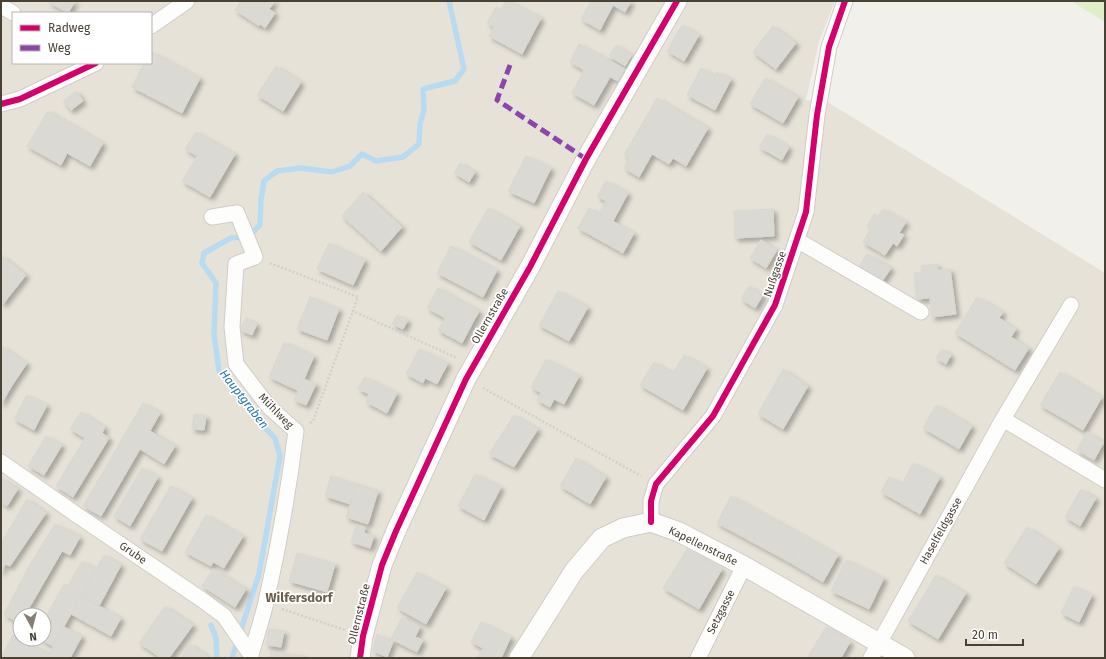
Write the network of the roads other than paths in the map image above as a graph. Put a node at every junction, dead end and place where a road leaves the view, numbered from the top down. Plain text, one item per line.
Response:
1 (187, 1) edge
2 (677, 1) edge
3 (845, 1) edge
4 (1, 6) edge
5 (12, 12) edge
6 (152, 25) edge
7 (94, 64) edge
8 (1, 104) edge
9 (212, 217) dead end
10 (797, 240) junction
11 (1071, 305) dead end
12 (921, 312) dead end
13 (1003, 419) junction
14 (1, 462) edge
15 (1105, 480) edge
16 (651, 522) junction
17 (744, 566) junction
18 (875, 650) edge
19 (249, 653) edge
20 (360, 658) edge
21 (519, 658) edge
22 (698, 658) edge
23 (905, 658) edge

1 - 6 street
2 - 20 street, Ollernstraße
3 - 10 street, Nußgasse
4 - 5 street
7 - 8 street
9 - 19 street, Mühlweg
10 - 12 street
10 - 16 street, Nußgasse
11 - 13 street, Haselfeldgasse
13 - 15 street
13 - 18 street, Haselfeldgasse
14 - 19 street, Grube
16 - 17 street, Kapellenstraße
16 - 21 street
17 - 18 street, Kapellenstraße
17 - 22 street, Setzgasse
18 - 23 street, Kapellenstraße

